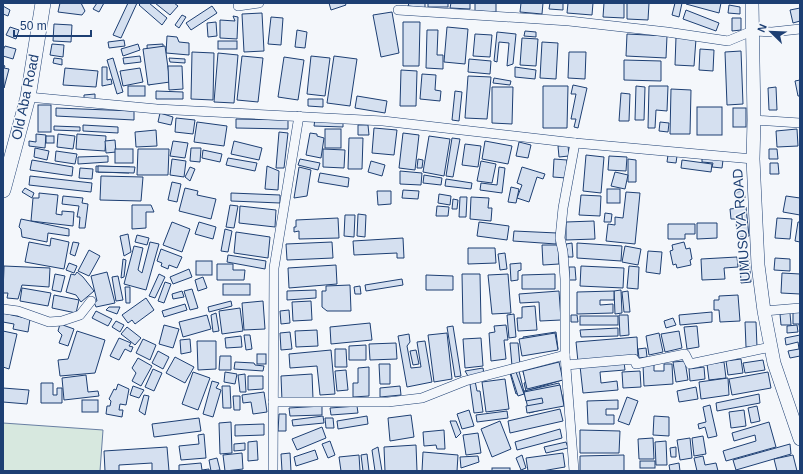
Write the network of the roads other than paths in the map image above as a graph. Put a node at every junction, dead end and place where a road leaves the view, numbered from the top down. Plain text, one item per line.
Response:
1 (43, 3) edge
2 (259, 3) edge
3 (752, 3) edge
4 (238, 6) dead end
5 (398, 10) dead end
6 (800, 29) edge
7 (752, 31) junction
8 (28, 97) junction
9 (299, 116) junction
10 (754, 120) junction
11 (800, 123) edge
12 (575, 143) junction
13 (753, 160) junction
14 (3, 190) edge
15 (91, 301) dead end
16 (800, 308) edge
17 (3, 309) edge
18 (764, 312) junction
19 (771, 347) junction
20 (565, 355) junction
21 (566, 365) junction
22 (273, 402) junction
23 (800, 439) edge
24 (273, 471) edge
25 (574, 471) edge

1 - 8 main road, Old Aba Road
2 - 4 street
3 - 7 main road, UMUSOYA ROAD
5 - 7 street
6 - 7 street
7 - 10 main road, UMUSOYA ROAD
8 - 9 street
8 - 14 main road, Old Aba Road
9 - 12 street
9 - 22 street
10 - 11 street
10 - 13 main road, UMUSOYA ROAD
12 - 13 street
12 - 20 street
13 - 18 main road, UMUSOYA ROAD
15 - 17 street
16 - 18 street
18 - 19 main road, UMUSOYA ROAD
19 - 21 street
19 - 23 main road, UMUSOYA ROAD
20 - 21 street
20 - 22 street
21 - 25 street
22 - 24 street

